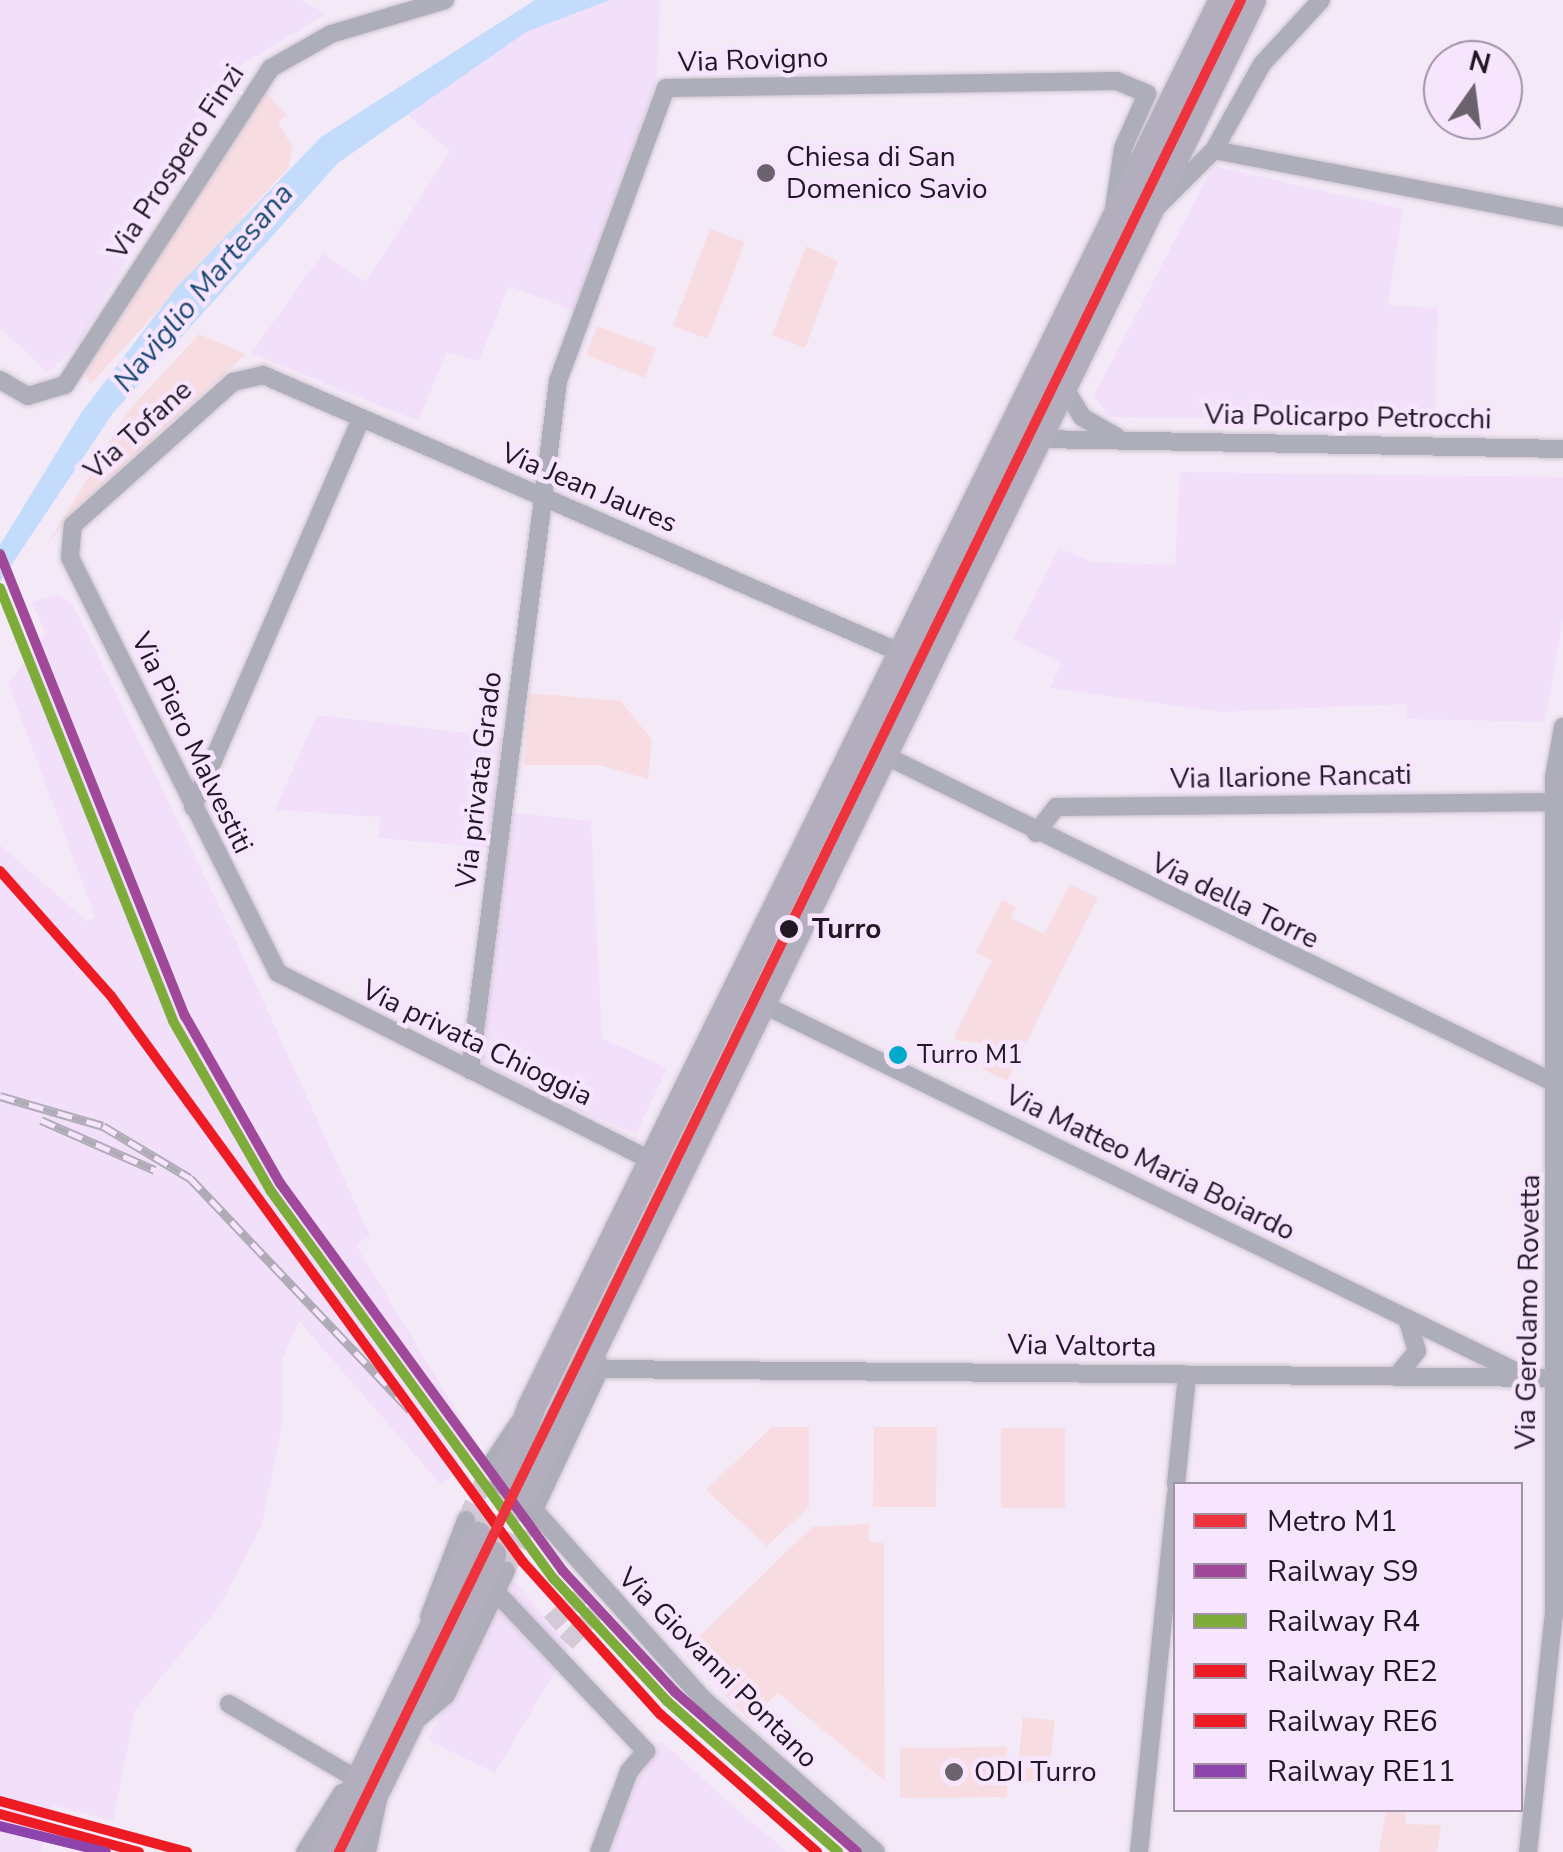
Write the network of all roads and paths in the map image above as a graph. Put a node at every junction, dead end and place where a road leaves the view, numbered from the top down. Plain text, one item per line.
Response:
1 (445, 0) edge
2 (1223, 0) edge
3 (1252, 0) edge
4 (1321, 0) edge
5 (1214, 150) junction
6 (1563, 217) edge
7 (1144, 218) junction
8 (1100, 257) junction
9 (251, 375) joint
10 (0, 380) edge
11 (1064, 386) junction
12 (362, 419) junction
13 (1039, 440) junction
14 (1132, 441) junction
15 (1563, 448) edge
16 (542, 498) junction
17 (69, 534) joint
18 (906, 654) junction
19 (1563, 727) edge
20 (886, 756) junction
21 (1559, 802) edge
22 (193, 808) junction
23 (1036, 833) junction
24 (278, 974) joint
25 (750, 997) junction
26 (470, 1070) junction
27 (1560, 1087) edge
28 (652, 1162) junction
29 (680, 1176) junction
30 (1407, 1319) junction
31 (597, 1359) junction
32 (1187, 1375) junction
33 (1396, 1377) junction
34 (1528, 1378) junction
35 (1559, 1378) edge
36 (1176, 1482) edge
37 (517, 1493) junction
38 (1173, 1523) edge
39 (485, 1545) junction
40 (496, 1592) junction
41 (229, 1704) dead end
42 (408, 1726) junction
43 (1541, 1734) junction
44 (1563, 1736) edge
45 (371, 1751) junction
46 (366, 1781) junction
47 (306, 1852) edge
48 (325, 1852) edge
49 (346, 1852) edge
50 (367, 1852) edge
51 (599, 1852) edge
52 (876, 1852) edge
53 (1139, 1852) edge
54 (1528, 1852) edge

1 - 10 street, Via Prospero Finzi
2 - 8 main road
3 - 7 main road
4 - 5 street
5 - 6 street
5 - 7 street
7 - 11 main road
8 - 16 street, Via Rovigno
8 - 18 main road
9 - 12 street, Via Jean Jaures
9 - 17 street, Via Tofane
11 - 13 main road
11 - 14 street, Via Policarpo Petrocchi
12 - 16 street, Via Jean Jaures
12 - 22 street
13 - 14 street, Via Policarpo Petrocchi
13 - 20 main road
14 - 15 street, Via Policarpo Petrocchi
16 - 18 street, Via Jean Jaures
16 - 26 street, Via privata Grado
17 - 22 street, Via Piero Malvestiti
18 - 25 main road
19 - 21 street, Via Gerolamo Rovetta
20 - 23 street, Via della Torre
20 - 25 main road
21 - 23 street, Via Ilarione Rancati
21 - 27 street, Via Gerolamo Rovetta
22 - 24 street, Via Piero Malvestiti
23 - 27 street, Via della Torre
24 - 26 street, Via privata Chioggia
25 - 28 main road
25 - 29 main road
25 - 30 street, Via Matteo Maria Boiardo
26 - 28 street, Via privata Chioggia
27 - 35 street, Via Gerolamo Rovetta
28 - 29 main road
28 - 37 main road
29 - 31 main road
30 - 33 street
30 - 34 street, Via Matteo Maria Boiardo
31 - 32 street, Via Valtorta
31 - 37 main road
32 - 33 street, Via Valtorta
32 - 36 street
33 - 34 street, Via Valtorta
34 - 35 street, Via Valtorta
35 - 43 street, Via Gerolamo Rovetta
37 - 52 street, Via Giovanni Pontano
38 - 53 street
39 - 40 street
39 - 42 main road
39 - 45 main road
40 - 42 street
40 - 51 street
41 - 46 street
42 - 46 main road
43 - 44 street
43 - 54 street, Via Gerolamo Rovetta
45 - 46 street
45 - 48 main road
46 - 47 street
46 - 49 main road
46 - 50 street

